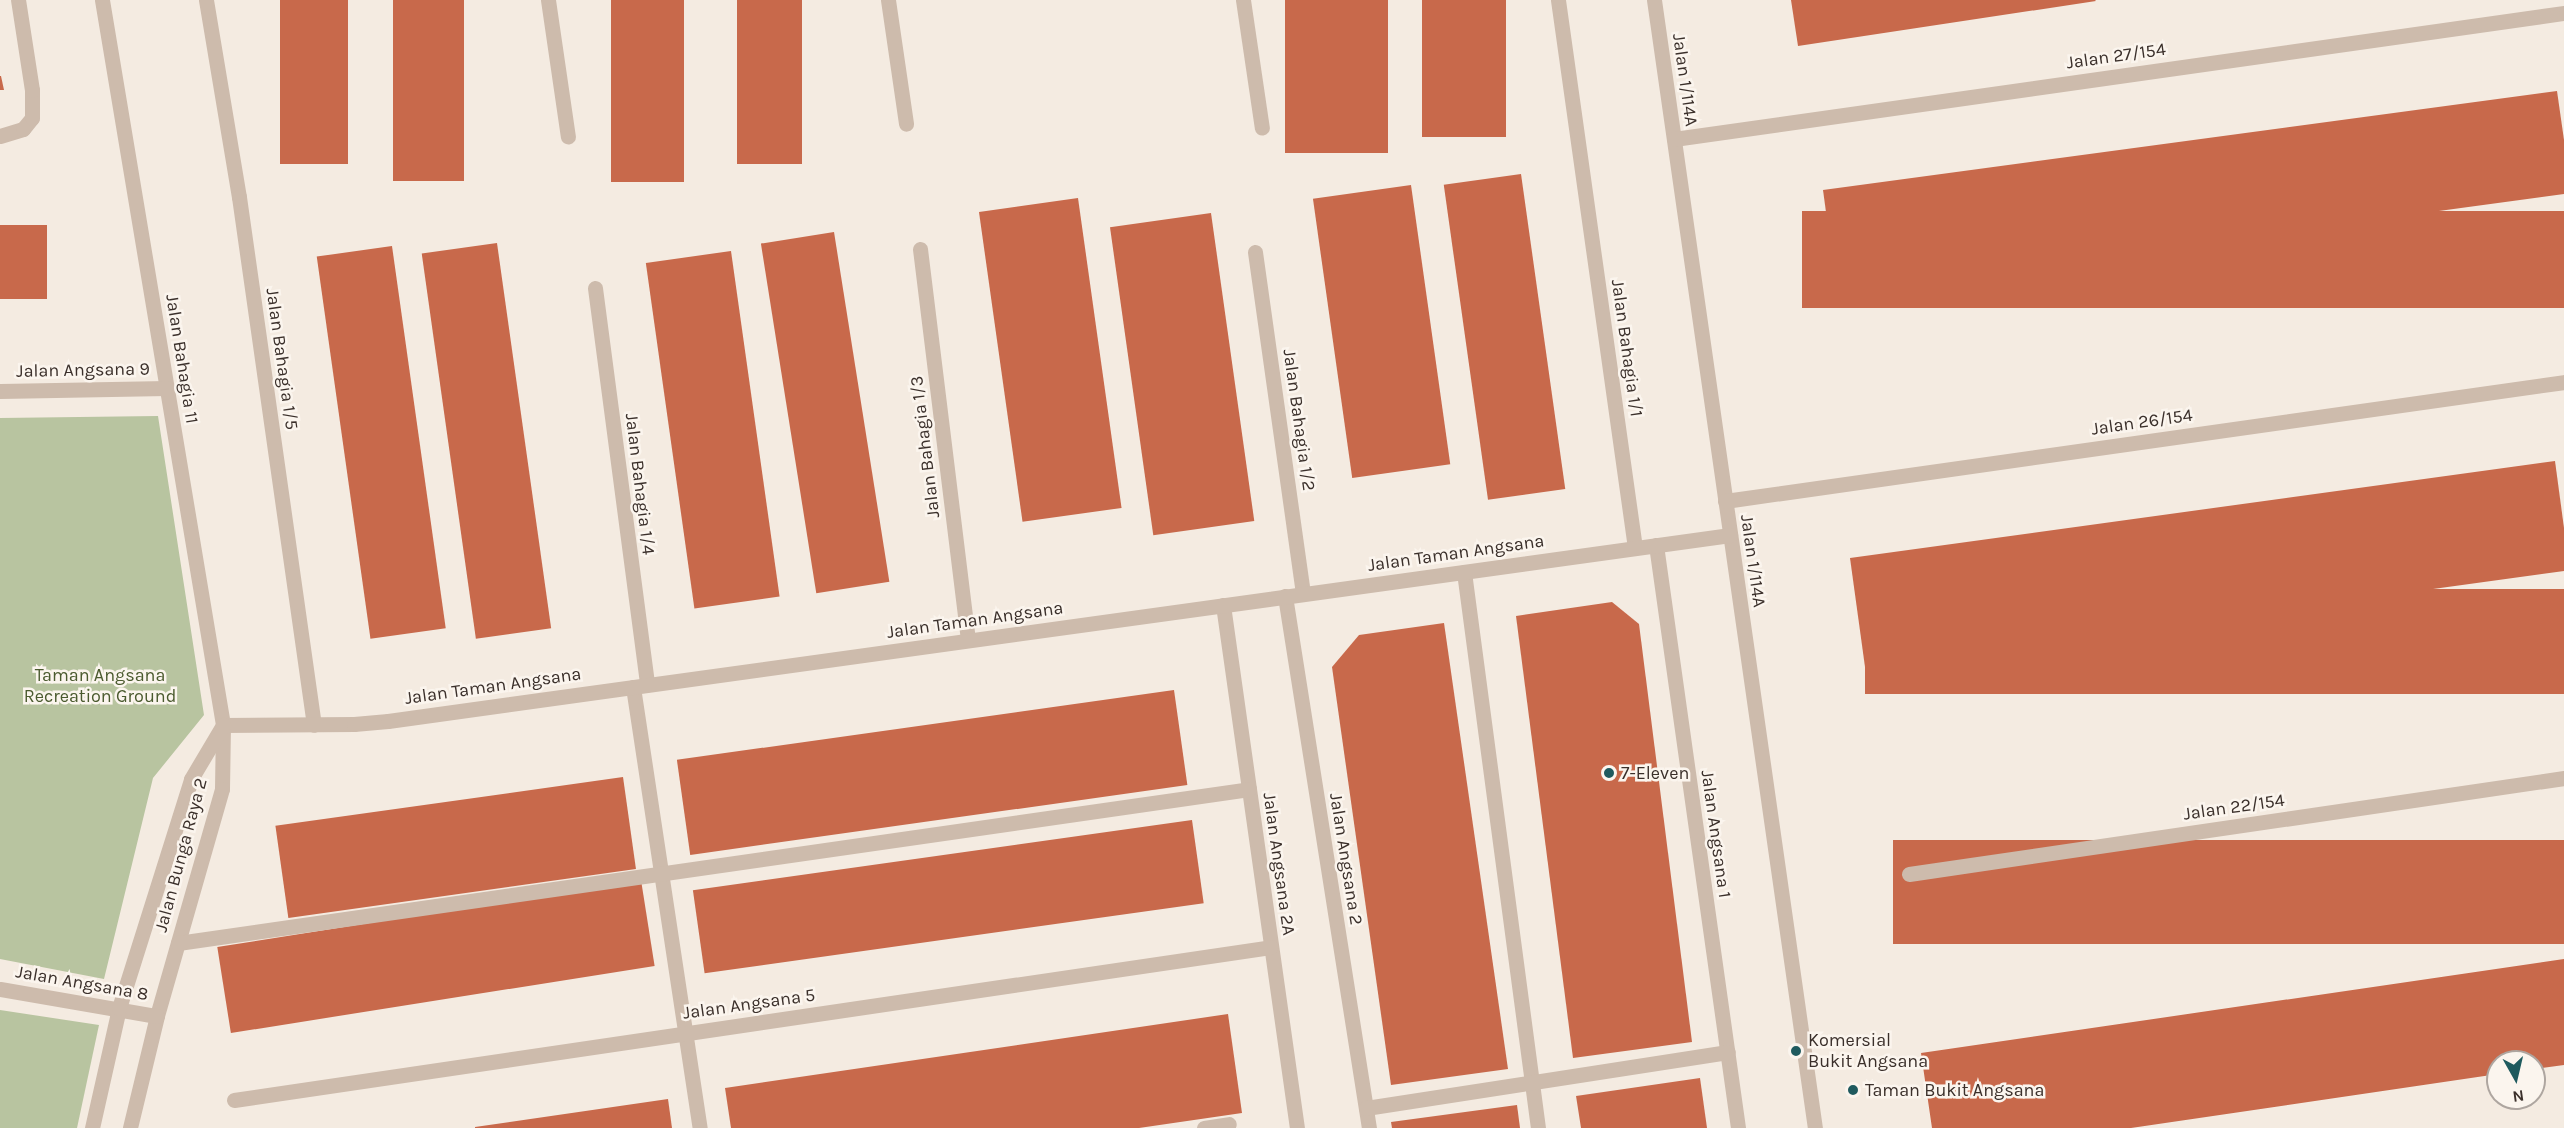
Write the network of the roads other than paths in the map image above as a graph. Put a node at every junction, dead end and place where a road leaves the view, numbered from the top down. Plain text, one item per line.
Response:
1 (18, 0) edge
2 (102, 0) edge
3 (206, 0) edge
4 (548, 0) edge
5 (888, 0) edge
6 (1243, 0) edge
7 (1558, 0) edge
8 (1654, 0) edge
9 (2564, 13) edge
10 (906, 124) dead end
11 (1262, 128) dead end
12 (0, 136) edge
13 (568, 137) dead end
14 (1674, 138) junction
15 (920, 249) dead end
16 (1255, 252) dead end
17 (595, 288) dead end
18 (2564, 382) edge
19 (167, 388) junction
20 (0, 391) edge
21 (1725, 501) junction
22 (1730, 535) junction
23 (1656, 545) junction
24 (1635, 548) junction
25 (1464, 572) junction
26 (1303, 594) junction
27 (1286, 596) junction
28 (1223, 605) junction
29 (968, 640) junction
30 (640, 686) junction
31 (223, 725) junction
32 (314, 725) junction
33 (2564, 778) edge
34 (1249, 789) junction
35 (661, 873) junction
36 (1909, 874) dead end
37 (178, 943) junction
38 (1271, 947) junction
39 (0, 989) edge
40 (119, 1008) junction
41 (157, 1016) junction
42 (686, 1034) junction
43 (1728, 1052) junction
44 (1532, 1082) junction
45 (234, 1100) dead end
46 (1366, 1108) junction
47 (1229, 1125) dead end
48 (92, 1128) edge
49 (130, 1128) edge
50 (700, 1128) edge
51 (1204, 1128) edge
52 (1297, 1128) edge
53 (1369, 1128) edge
54 (1538, 1128) edge
55 (1738, 1128) edge
56 (1815, 1128) edge

1 - 12 street
2 - 19 street, Jalan Bahagia 11
3 - 32 street, Jalan Bahagia 1/5
4 - 13 street
5 - 10 street
6 - 11 street
7 - 24 street, Jalan Bahagia 1/1
8 - 14 street, Jalan 1/114A
9 - 14 street, Jalan 27/154
14 - 21 street, Jalan 1/114A
15 - 29 street, Jalan Bahagia 1/3
16 - 26 street, Jalan Bahagia 1/2
17 - 30 street, Jalan Bahagia 1/4
18 - 21 street, Jalan 26/154
19 - 20 street, Jalan Angsana 9
19 - 31 street, Jalan Bahagia 11
21 - 22 street, Jalan 1/114A
22 - 23 street, Jalan Taman Angsana
22 - 56 street, Jalan 1/114A
23 - 24 street, Jalan Taman Angsana
23 - 43 street, Jalan Angsana 1
24 - 25 street, Jalan Taman Angsana
25 - 26 street, Jalan Taman Angsana
25 - 44 street
26 - 27 street, Jalan Taman Angsana
27 - 28 street, Jalan Taman Angsana
27 - 46 street, Jalan Angsana 2
28 - 29 street, Jalan Taman Angsana
28 - 34 street, Jalan Angsana 2A
29 - 30 street, Jalan Taman Angsana
30 - 32 street, Jalan Taman Angsana
30 - 35 street, Jalan Bahagia 1/4
31 - 32 street, Jalan Taman Angsana
31 - 37 street, Jalan Bunga Raya 2
31 - 40 street, Jalan Bunga Raya 2
33 - 36 street, Jalan 22/154
34 - 35 street
34 - 38 street, Jalan Angsana 2A
35 - 37 street
35 - 42 street, Jalan Bahagia 1/4
37 - 41 street, Jalan Bunga Raya 2
38 - 42 street, Jalan Angsana 5
38 - 52 street, Jalan Angsana 2A
39 - 40 street, Jalan Angsana 8
40 - 41 street, Jalan Angsana 8
40 - 48 street, Jalan Bunga Raya 2
41 - 49 street, Jalan Bunga Raya 2
42 - 45 street, Jalan Angsana 5
42 - 50 street, Jalan Bahagia 1/4
43 - 44 street
43 - 55 street, Jalan Angsana 1
44 - 46 street
44 - 54 street
46 - 53 street, Jalan Angsana 2
47 - 51 street

